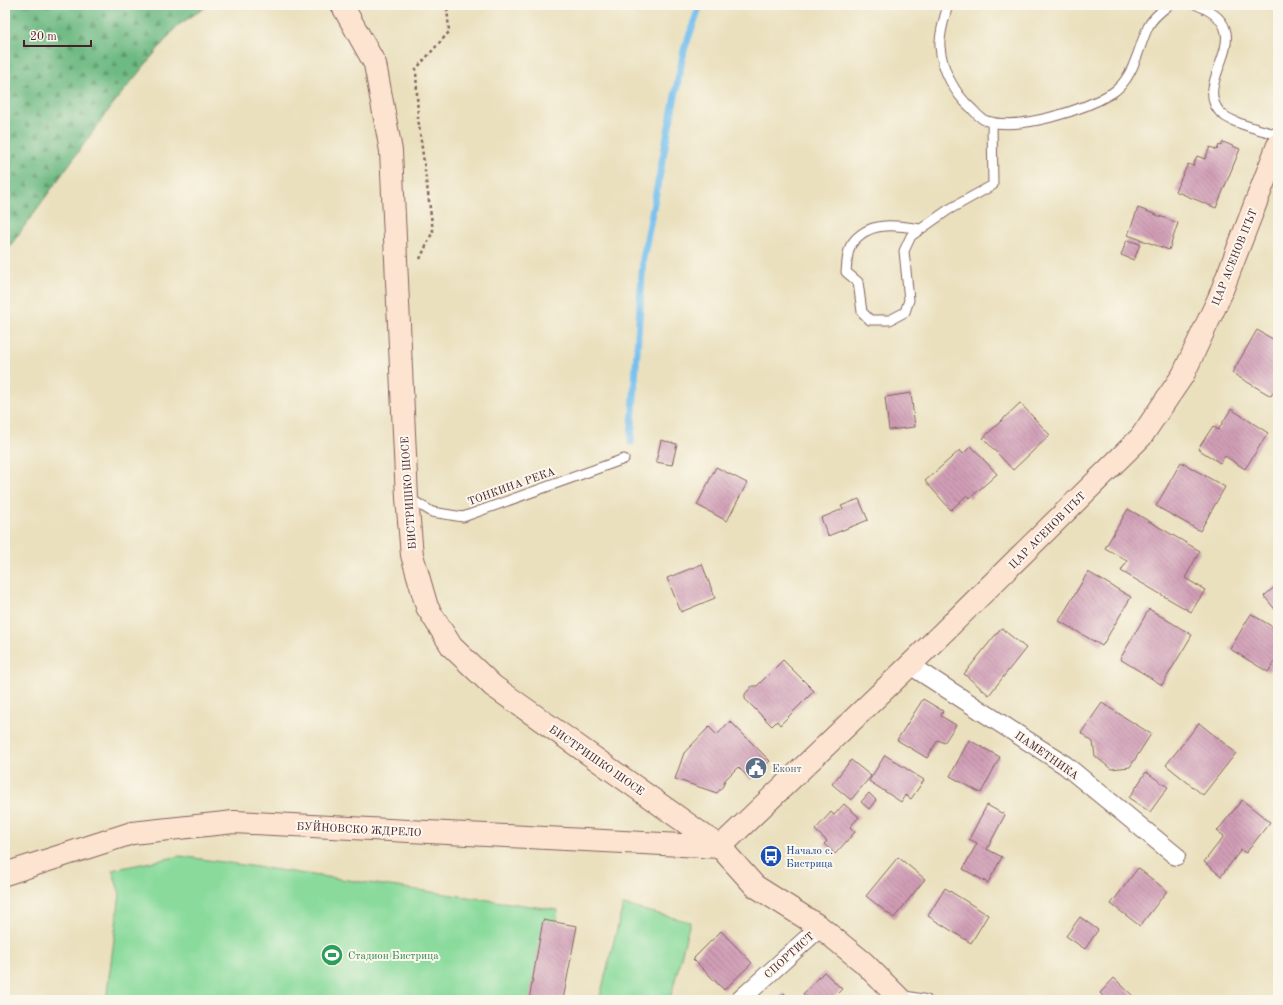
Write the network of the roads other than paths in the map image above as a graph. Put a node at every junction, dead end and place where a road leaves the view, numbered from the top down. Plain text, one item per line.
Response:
1 (342, 5) edge
2 (948, 5) edge
3 (1169, 5) edge
4 (1197, 5) edge
5 (992, 122) junction
6 (1278, 135) edge
7 (1278, 145) edge
8 (921, 229) junction
9 (624, 458) dead end
10 (407, 498) junction
11 (910, 665) junction
12 (720, 847) junction
13 (1176, 856) dead end
14 (5, 874) edge
15 (820, 927) junction
16 (899, 997) edge
17 (740, 1000) edge
18 (926, 1000) edge

1 - 10 street, БИСТРИШКО ШОСЕ
2 - 5 lane
3 - 5 lane
4 - 6 lane
5 - 8 lane
7 - 11 street, ЦАР АСЕНОВ ПЪТ
8 - 8 lane
9 - 10 lane, ТОНКИНА РЕКА
10 - 12 street, БИСТРИШКО ШОСЕ
11 - 12 street, ЦАР АСЕНОВ ПЪТ
11 - 13 street, ПАМЕТНИКА
12 - 14 street, БУЙНОВСКО ЖДРЕЛО
12 - 15 street, БИСТРИШКО ШОСЕ
15 - 16 street, БИСТРИШКО ШОСЕ
15 - 17 street, СПОРТИСТ
16 - 18 lane

